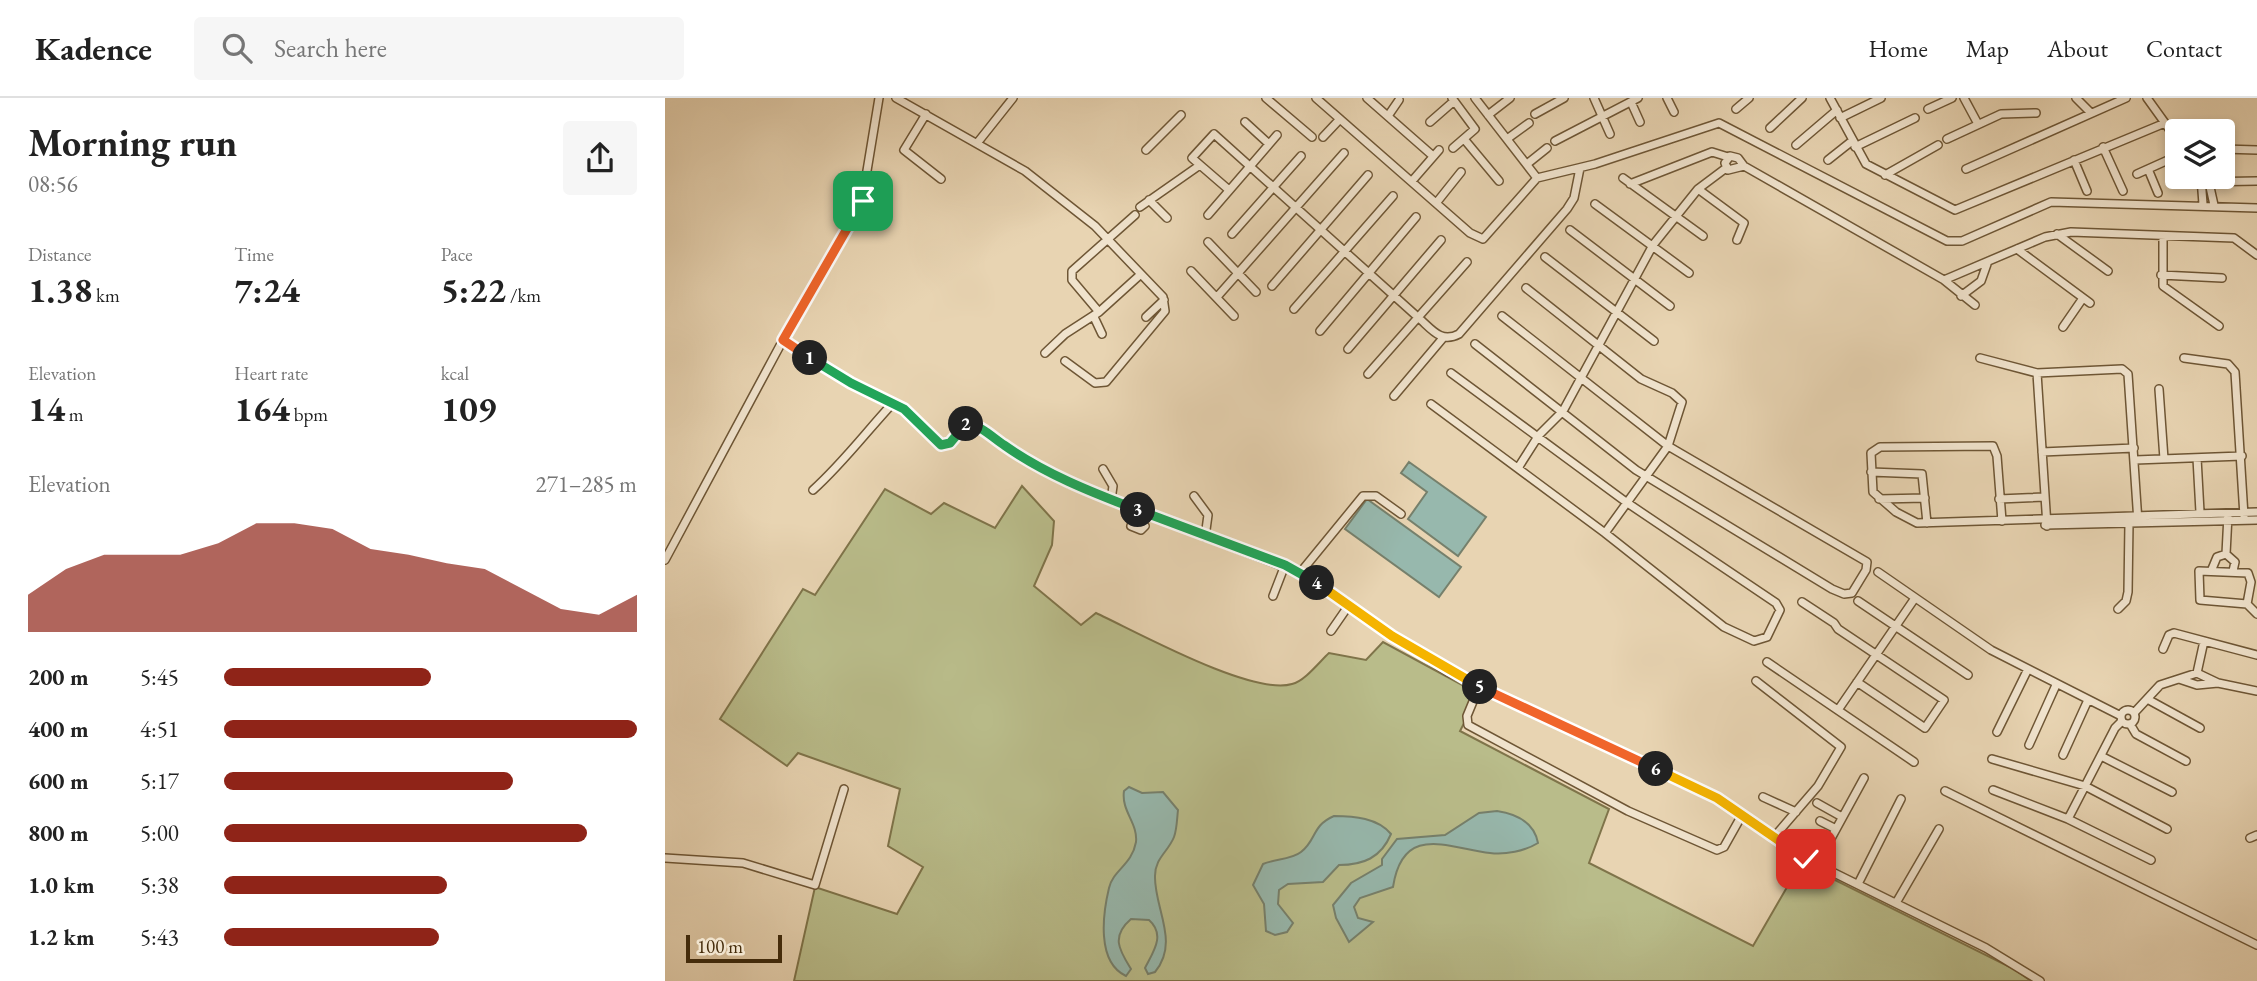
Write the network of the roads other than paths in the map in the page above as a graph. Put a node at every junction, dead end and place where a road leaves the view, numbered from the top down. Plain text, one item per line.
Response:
1 (879, 98) edge
2 (896, 98) edge
3 (1013, 98) edge
4 (1266, 98) edge
5 (1316, 98) edge
6 (1367, 98) edge
7 (1475, 98) edge
8 (1510, 98) edge
9 (1564, 98) edge
10 (1594, 98) edge
11 (1667, 98) edge
12 (1749, 98) edge
13 (1802, 98) edge
14 (1830, 98) edge
15 (1881, 98) edge
16 (1952, 98) edge
17 (1964, 98) edge
18 (2076, 98) edge
19 (2126, 98) edge
20 (2147, 98) edge
21 (1453, 99) edge
22 (1399, 100) dead end
23 (1635, 100) edge
24 (1737, 108) dead end
25 (1928, 109) dead end
26 (1674, 112) dead end
27 (2036, 113) dead end
28 (2091, 113) junction
29 (926, 114) junction
30 (1535, 114) dead end
31 (1839, 114) junction
32 (1181, 115) dead end
33 (1487, 115) junction
34 (1388, 116) junction
35 (1602, 117) junction
36 (1915, 118) dead end
37 (1340, 120) junction
38 (1245, 122) dead end
39 (1430, 122) dead end
40 (1640, 122) dead end
41 (1529, 123) dead end
42 (2165, 123) joint
43 (1978, 124) junction
44 (1770, 128) dead end
45 (1610, 134) dead end
46 (1277, 135) dead end
47 (1312, 136) dead end
48 (1323, 137) dead end
49 (1464, 139) junction
50 (1507, 139) junction
51 (1947, 139) dead end
52 (1555, 141) dead end
53 (978, 142) junction
54 (1269, 144) junction
55 (1854, 144) junction
56 (1796, 145) dead end
57 (1937, 145) dead end
58 (2103, 147) junction
59 (1454, 148) dead end
60 (1547, 148) dead end
61 (2235, 149) edge
62 (1146, 150) dead end
63 (2257, 150) edge
64 (1344, 153) dead end
65 (1301, 156) dead end
66 (1728, 157) junction
67 (1828, 160) dead end
68 (2074, 160) junction
69 (2165, 161) edge
70 (1527, 164) junction
71 (1200, 166) junction
72 (1744, 166) junction
73 (1249, 167) junction
74 (1580, 168) junction
75 (1726, 168) junction
76 (1966, 169) dead end
77 (2148, 169) junction
78 (1461, 172) dead end
79 (2137, 174) dead end
80 (1368, 175) dead end
81 (1885, 175) junction
82 (1537, 178) junction
83 (1623, 178) dead end
84 (941, 179) dead end
85 (2235, 180) edge
86 (1412, 181) junction
87 (1499, 181) dead end
88 (2257, 181) edge
89 (1630, 184) junction
90 (1273, 188) junction
91 (2202, 189) edge
92 (2207, 189) edge
93 (1229, 190) junction
94 (1699, 190) junction
95 (2087, 191) dead end
96 (2123, 191) dead end
97 (2158, 193) dead end
98 (1393, 196) dead end
99 (1149, 200) junction
100 (1437, 202) junction
101 (1595, 204) dead end
102 (2203, 205) junction
103 (2214, 205) junction
104 (1140, 207) dead end
105 (2257, 208) edge
106 (1297, 210) junction
107 (1135, 215) dead end
108 (1208, 215) dead end
109 (1416, 217) dead end
110 (1675, 217) junction
111 (1167, 218) dead end
112 (1570, 230) dead end
113 (1319, 231) junction
114 (2056, 233) junction
115 (1232, 234) dead end
116 (1703, 236) dead end
117 (2163, 236) junction
118 (1109, 239) junction
119 (1441, 240) dead end
120 (1737, 240) dead end
121 (1208, 242) dead end
122 (1653, 246) junction
123 (2017, 249) junction
124 (1343, 252) junction
125 (2257, 255) edge
126 (1545, 257) dead end
127 (1467, 261) dead end
128 (1987, 264) junction
129 (1191, 271) dead end
130 (2108, 271) dead end
131 (1370, 272) junction
132 (1689, 273) dead end
133 (1141, 274) junction
134 (1239, 275) junction
135 (2161, 275) junction
136 (1635, 278) junction
137 (2222, 278) dead end
138 (1944, 280) junction
139 (1272, 286) dead end
140 (1526, 288) dead end
141 (1256, 292) dead end
142 (1394, 294) junction
143 (1961, 296) junction
144 (1217, 297) junction
145 (1164, 300) junction
146 (1975, 305) dead end
147 (1670, 306) dead end
148 (1294, 309) dead end
149 (1618, 312) junction
150 (1096, 315) junction
151 (1234, 316) dead end
152 (1502, 316) dead end
153 (1146, 317) dead end
154 (1417, 317) junction
155 (2219, 326) dead end
156 (2063, 327) dead end
157 (1320, 331) dead end
158 (1102, 334) dead end
159 (1443, 338) junction
160 (783, 340) junction
161 (1654, 341) dead end
162 (1475, 344) dead end
163 (1601, 345) junction
164 (1348, 349) dead end
165 (1045, 353) dead end
166 (1980, 358) dead end
167 (2184, 358) dead end
168 (1065, 361) dead end
169 (1451, 373) dead end
170 (2038, 373) junction
171 (1368, 374) dead end
172 (1583, 377) junction
173 (2159, 389) dead end
174 (1394, 396) dead end
175 (894, 402) junction
176 (1431, 404) dead end
177 (1563, 411) junction
178 (1539, 435) junction
179 (1668, 446) junction
180 (2134, 448) junction
181 (2042, 452) junction
182 (2242, 456) junction
183 (2197, 458) junction
184 (2164, 459) junction
185 (2135, 460) junction
186 (1518, 468) junction
187 (1103, 469) dead end
188 (1871, 472) junction
189 (1646, 476) junction
190 (813, 490) dead end
191 (1194, 496) dead end
192 (2044, 497) junction
193 (1925, 498) junction
194 (1879, 499) junction
195 (1999, 499) junction
196 (1111, 500) junction
197 (1626, 502) junction
198 (1136, 510) junction
199 (2200, 512) junction
200 (2257, 512) edge
201 (2138, 513) junction
202 (1401, 514) dead end
203 (2228, 515) junction
204 (2244, 516) junction
205 (2257, 520) edge
206 (2002, 521) junction
207 (2046, 522) junction
208 (1927, 523) junction
209 (2129, 523) junction
210 (2138, 523) junction
211 (1145, 526) dead end
212 (1605, 533) junction
213 (1205, 537) junction
214 (2225, 554) junction
215 (665, 560) edge
216 (1285, 565) junction
217 (2212, 569) junction
218 (2234, 571) junction
219 (1878, 572) dead end
220 (1300, 573) junction
221 (1273, 596) dead end
222 (1915, 598) junction
223 (1858, 601) dead end
224 (1802, 602) dead end
225 (2247, 604) junction
226 (1349, 606) junction
227 (2118, 609) dead end
228 (2257, 614) edge
229 (1895, 626) junction
230 (1331, 631) dead end
231 (2204, 641) junction
232 (2163, 649) dead end
233 (1876, 655) junction
234 (2257, 655) edge
235 (1767, 662) dead end
236 (2027, 671) junction
237 (2197, 673) junction
238 (1968, 675) dead end
239 (2179, 679) junction
240 (1756, 681) dead end
241 (1857, 682) junction
242 (2218, 682) junction
243 (2056, 685) junction
244 (1479, 687) junction
245 (2257, 691) edge
246 (2088, 700) junction
247 (2149, 700) junction
248 (1838, 710) junction
249 (2134, 713) junction
250 (2124, 720) junction
251 (2200, 728) dead end
252 (1997, 732) dead end
253 (2029, 745) dead end
254 (2063, 755) dead end
255 (2101, 756) junction
256 (1993, 759) dead end
257 (2186, 761) dead end
258 (1915, 762) dead end
259 (1864, 778) dead end
260 (2085, 786) junction
261 (844, 789) dead end
262 (1993, 790) dead end
263 (1945, 791) dead end
264 (2172, 792) dead end
265 (1763, 797) dead end
266 (1901, 799) dead end
267 (1817, 803) dead end
268 (1795, 812) junction
269 (1742, 815) junction
270 (1842, 817) junction
271 (2068, 819) junction
272 (1820, 821) dead end
273 (1939, 829) dead end
274 (2167, 829) dead end
275 (1836, 830) junction
276 (1774, 837) junction
277 (665, 858) edge
278 (2151, 860) dead end
279 (1817, 864) junction
280 (1858, 884) junction
281 (1896, 903) junction
282 (2257, 945) edge
283 (2039, 981) edge

1 - 160 street
2 - 29 street
3 - 53 street
4 - 47 street
5 - 37 street
6 - 34 street
7 - 33 street
8 - 33 street
9 - 30 street
10 - 35 street
11 - 26 street
12 - 24 street
13 - 44 street
14 - 31 street
15 - 31 street
16 - 25 street
17 - 43 street
18 - 28 street
19 - 28 street
20 - 42 street
21 - 39 street
21 - 49 street
22 - 34 street
23 - 35 street
23 - 40 street
27 - 43 street
28 - 76 street
29 - 53 street
29 - 84 street
31 - 55 street
31 - 56 street
32 - 62 street
33 - 50 street
34 - 86 street
35 - 45 street
35 - 52 street
36 - 55 street
37 - 48 street
37 - 86 street
38 - 54 street
41 - 50 street
42 - 58 street
43 - 51 street
46 - 54 street
49 - 59 street
49 - 87 street
50 - 70 street
53 - 118 street
54 - 73 street
55 - 67 street
55 - 81 street
57 - 81 street
58 - 68 street
58 - 96 street
60 - 70 street
61 - 63 street
64 - 106 street
65 - 90 street
66 - 72 street
66 - 75 street
66 - 89 street
68 - 81 street
68 - 95 street
69 - 77 street
70 - 82 street
71 - 73 street
71 - 93 street
71 - 99 street
72 - 75 street
72 - 138 street
73 - 90 street
73 - 93 street
74 - 82 street
74 - 102 street
74 - 159 street
75 - 94 street
77 - 79 street
77 - 97 street
78 - 100 street
80 - 113 street
82 - 100 street
83 - 89 street
85 - 88 street
86 - 100 street
89 - 110 street
90 - 106 street
90 - 115 street
91 - 102 street
92 - 103 street
93 - 108 street
94 - 110 street
94 - 120 street
98 - 124 street
99 - 104 street
99 - 111 street
101 - 122 street
102 - 103 street
103 - 105 street
106 - 113 street
106 - 134 street
107 - 118 street
109 - 131 street
110 - 116 street
110 - 122 street
112 - 136 street
113 - 124 street
113 - 139 street
114 - 117 street
114 - 123 street
114 - 130 street
117 - 125 street
117 - 135 street
118 - 133 street
118 - 150 street
119 - 142 street
121 - 134 street
122 - 132 street
122 - 136 street
123 - 128 street
123 - 156 street
124 - 131 street
124 - 148 street
126 - 149 street
127 - 154 street
128 - 138 street
128 - 143 street
129 - 144 street
131 - 142 street
131 - 157 street
133 - 145 street
133 - 150 street
134 - 141 street
134 - 144 street
135 - 137 street
135 - 155 street
136 - 147 street
136 - 149 street
138 - 143 street
140 - 163 street
142 - 154 street
142 - 164 street
143 - 146 street
144 - 151 street
145 - 153 street
145 - 168 street
149 - 161 street
149 - 163 street
150 - 158 street
150 - 165 street
152 - 172 street
154 - 159 street
154 - 171 street
159 - 174 street
160 - 175 street
160 - 215 street
162 - 177 street
163 - 172 street
163 - 179 street
166 - 170 street
167 - 182 street
169 - 178 street
170 - 180 street
170 - 181 street
172 - 177 street
172 - 179 street
173 - 184 street
175 - 190 street
175 - 196 street
176 - 186 street
177 - 178 street
177 - 189 street
178 - 186 street
178 - 197 street
179 - 189 street
179 - 189 street
180 - 181 street
180 - 185 street
181 - 192 street
182 - 183 street
182 - 204 street
183 - 184 street
183 - 199 street
184 - 185 street
185 - 201 street
186 - 212 street
187 - 196 street
188 - 193 street
188 - 194 street
188 - 195 street
189 - 197 street
191 - 213 street
192 - 195 street
192 - 207 street
193 - 194 street
193 - 208 street
194 - 208 street
195 - 206 street
196 - 198 street
197 - 212 street
197 - 212 street
198 - 211 street
198 - 213 street
199 - 201 street
199 - 203 street
200 - 204 street
201 - 207 street
201 - 210 street
202 - 220 street
203 - 204 street
203 - 210 street
203 - 214 street
204 - 205 street
206 - 207 street
206 - 208 street
207 - 209 street
209 - 210 street
209 - 227 street
213 - 216 street
214 - 217 street
214 - 218 street
216 - 220 street
216 - 221 street
217 - 218 street
217 - 225 street
218 - 225 street
219 - 222 street
220 - 226 street
222 - 229 street
222 - 236 street
223 - 229 street
224 - 233 street
225 - 228 street
226 - 230 street
226 - 244 street
229 - 233 street
229 - 238 street
231 - 232 street
231 - 234 street
231 - 237 street
233 - 241 street
233 - 241 street
235 - 248 street
236 - 243 street
236 - 252 street
237 - 239 street
237 - 242 street
239 - 242 street
239 - 247 street
240 - 268 street
241 - 248 street
242 - 245 street
243 - 246 street
243 - 253 street
244 - 269 street
244 - 269 street
246 - 250 street
246 - 254 street
247 - 249 street
247 - 251 street
248 - 258 street
249 - 250 street
249 - 250 street
250 - 255 street
250 - 257 street
255 - 260 street
255 - 264 street
256 - 260 street
259 - 270 street
260 - 271 street
260 - 274 street
261 - 277 street
262 - 271 street
263 - 282 street
265 - 268 street
266 - 280 street
267 - 270 street
268 - 276 street
269 - 276 street
270 - 275 street
271 - 278 street
272 - 275 street
273 - 281 street
275 - 279 street
276 - 279 street
279 - 280 street
280 - 281 street
281 - 283 street

